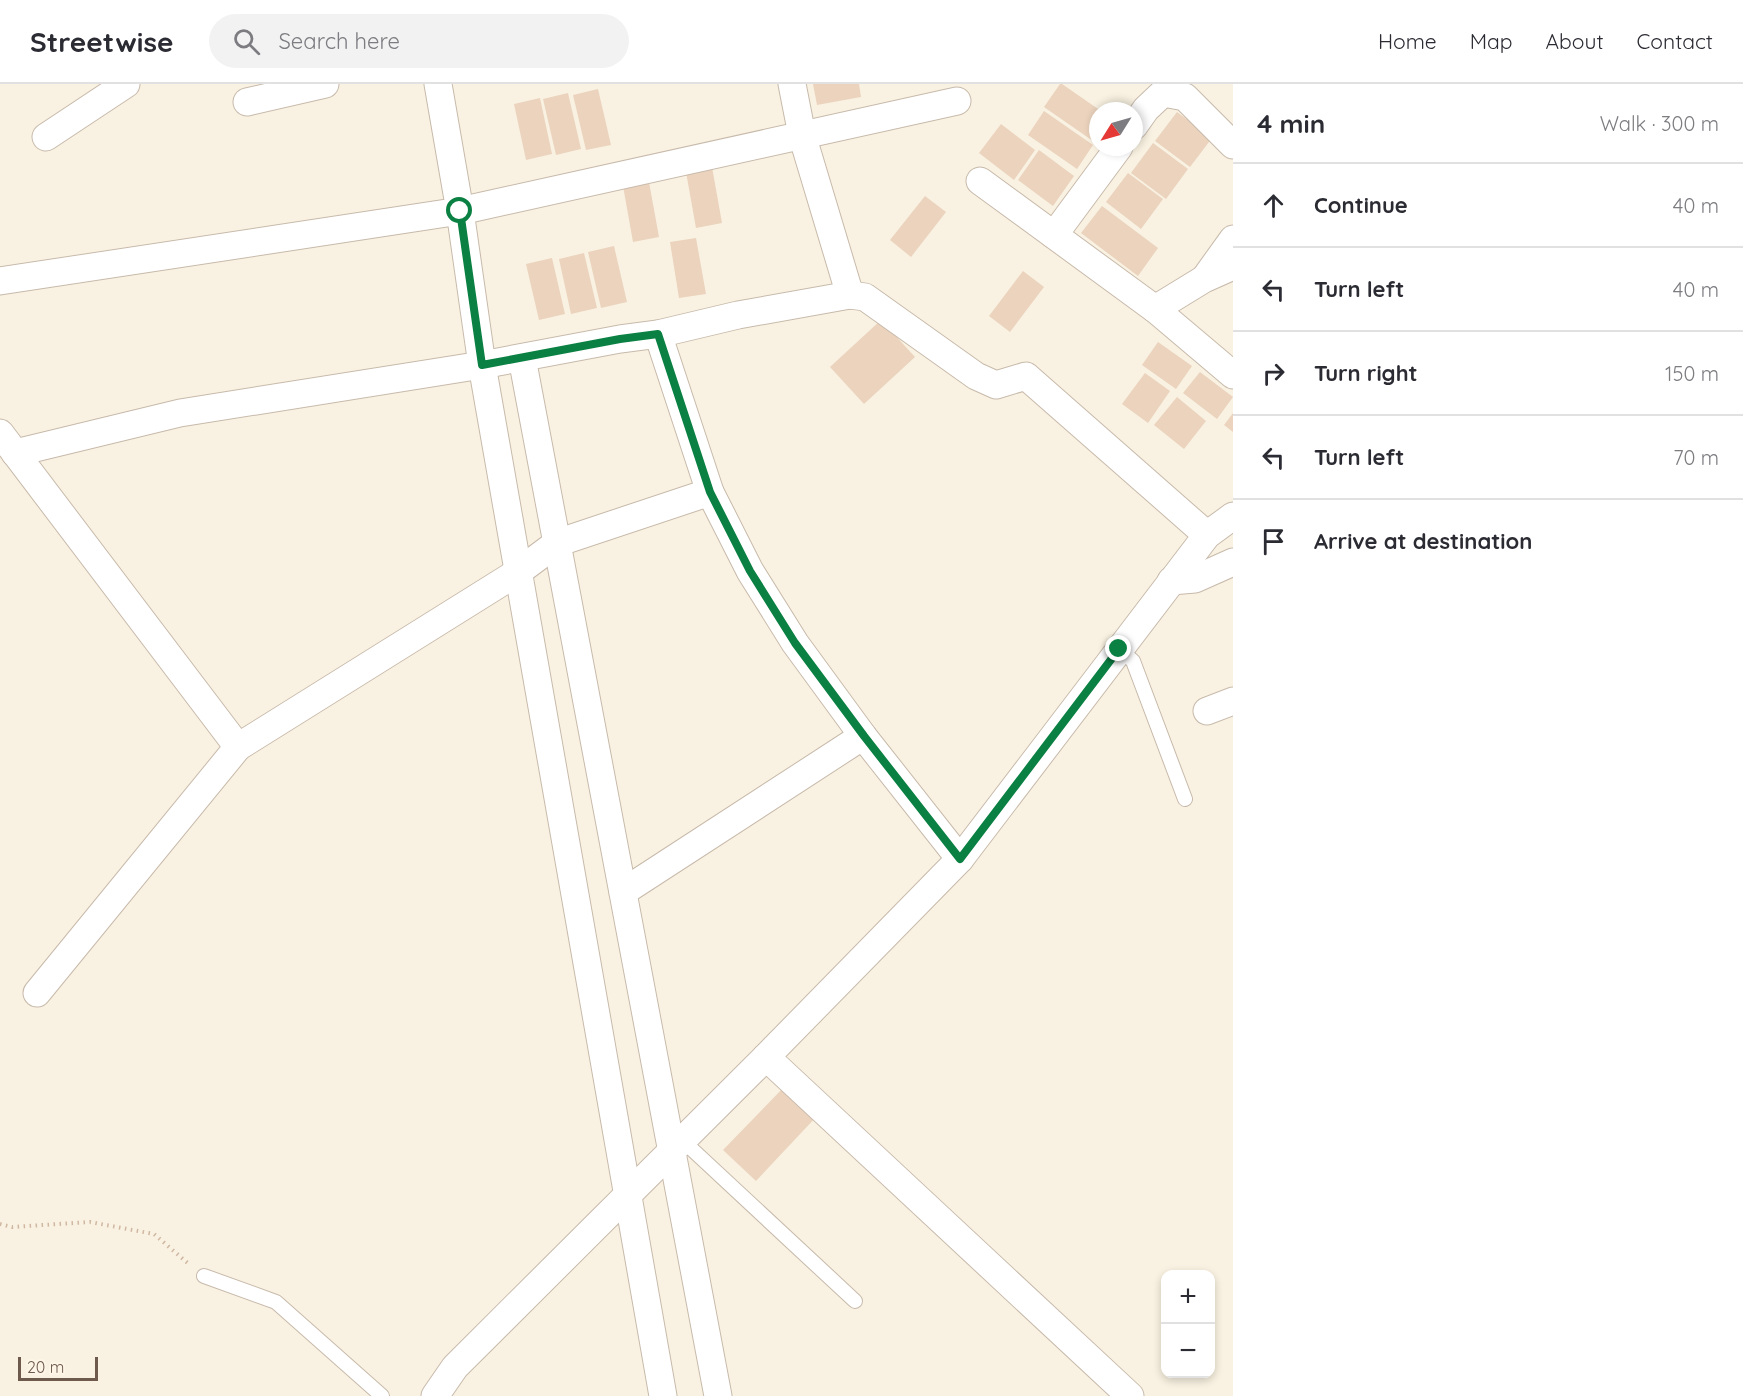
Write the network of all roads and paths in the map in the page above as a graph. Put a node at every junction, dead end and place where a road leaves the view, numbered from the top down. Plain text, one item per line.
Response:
1 (126, 84) edge
2 (325, 84) edge
3 (438, 84) edge
4 (792, 84) edge
5 (94, 93) edge
6 (247, 102) dead end
7 (957, 102) dead end
8 (1143, 113) edge
9 (802, 135) junction
10 (46, 137) dead end
11 (1233, 146) edge
12 (1112, 156) edge
13 (980, 181) dead end
14 (460, 211) junction
15 (1054, 235) junction
16 (1233, 239) edge
17 (1233, 266) edge
18 (1204, 279) junction
19 (0, 281) edge
20 (850, 295) junction
21 (1155, 309) junction
22 (658, 334) junction
23 (522, 358) junction
24 (482, 365) junction
25 (1233, 375) edge
26 (7, 443) edge
27 (710, 492) junction
28 (1233, 516) edge
29 (1207, 535) junction
30 (557, 543) junction
31 (1233, 562) edge
32 (518, 572) junction
33 (1172, 581) junction
34 (1119, 649) junction
35 (1233, 701) edge
36 (1207, 711) dead end
37 (864, 736) junction
38 (238, 747) junction
39 (1185, 799) dead end
40 (960, 859) junction
41 (623, 892) junction
42 (37, 993) dead end
43 (766, 1057) junction
44 (677, 1146) junction
45 (627, 1195) junction
46 (0, 1224) edge
47 (204, 1276) joint
48 (855, 1301) dead end
49 (382, 1396) edge
50 (435, 1396) edge
51 (663, 1396) edge
52 (718, 1396) edge
53 (1130, 1396) edge

1 - 5 street
2 - 6 street
3 - 14 street
4 - 9 street
5 - 10 street
7 - 9 street
8 - 11 street
9 - 14 street
9 - 20 street
12 - 15 street
13 - 15 street
14 - 19 street
14 - 24 street
15 - 21 street
16 - 18 street
17 - 18 street
18 - 21 street
20 - 22 street
20 - 29 street
21 - 25 street
22 - 23 street
22 - 27 street
23 - 24 street
23 - 30 street
24 - 26 street
24 - 32 street
26 - 38 street
27 - 30 street
27 - 37 street
28 - 29 street
29 - 33 street
30 - 32 street
30 - 41 street
31 - 33 street
32 - 38 street
32 - 45 street
33 - 34 street
34 - 39 lane
34 - 40 street
35 - 36 street
37 - 40 street
37 - 41 street
38 - 42 street
40 - 43 street
41 - 44 street
43 - 44 street
43 - 53 street
44 - 45 street
44 - 48 lane
44 - 52 street
45 - 50 street
45 - 51 street
46 - 47 path
47 - 49 lane

